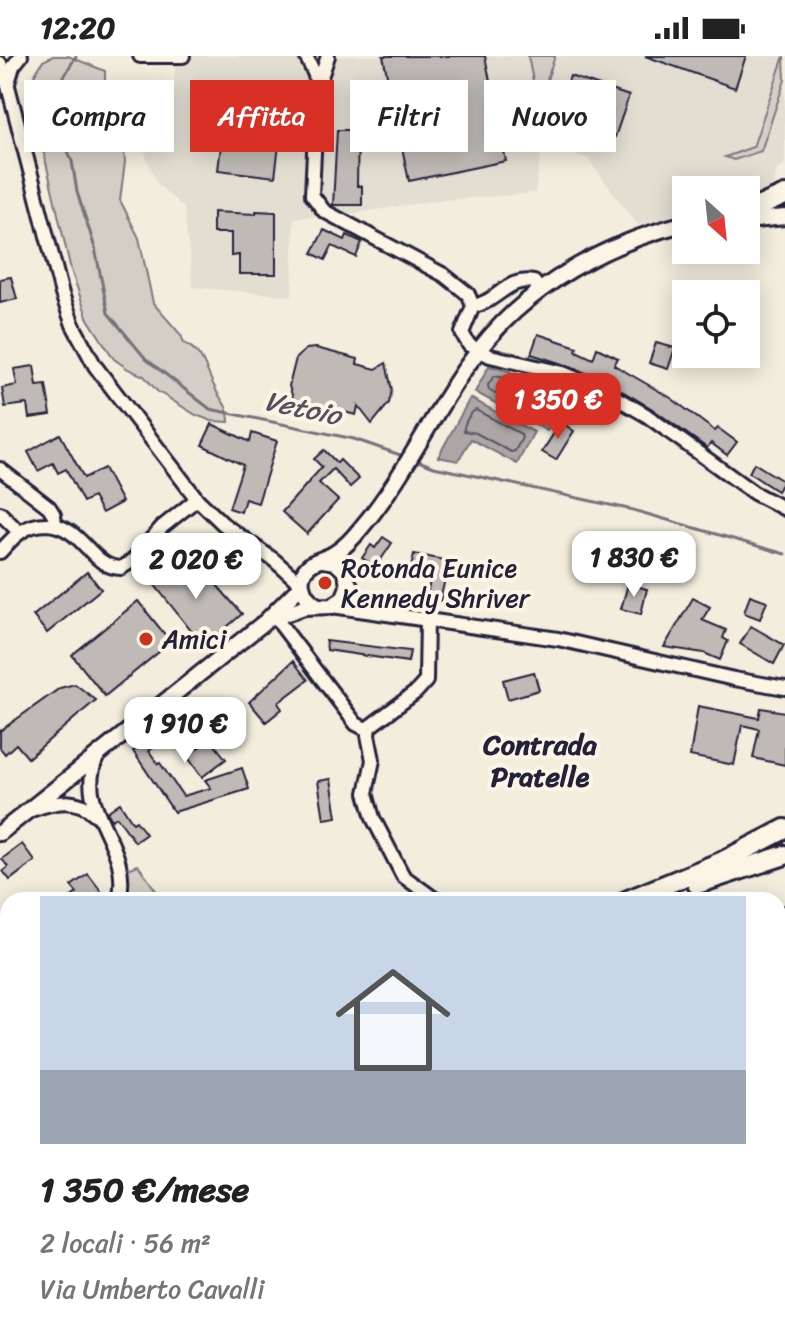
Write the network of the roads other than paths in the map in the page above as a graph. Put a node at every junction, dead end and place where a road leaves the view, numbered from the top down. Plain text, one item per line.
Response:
1 (21, 56) edge
2 (140, 56) edge
3 (183, 56) edge
4 (306, 56) edge
5 (328, 56) edge
6 (0, 63) edge
7 (316, 80) edge
8 (320, 80) edge
9 (8, 86) junction
10 (314, 152) edge
11 (785, 195) edge
12 (760, 206) edge
13 (785, 207) edge
14 (760, 210) edge
15 (785, 217) edge
16 (760, 220) edge
17 (672, 227) edge
18 (672, 235) edge
19 (545, 286) junction
20 (473, 306) junction
21 (478, 349) junction
22 (0, 469) edge
23 (197, 499) junction
24 (785, 509) edge
25 (0, 513) edge
26 (55, 525) junction
27 (363, 526) junction
28 (19, 532) junction
29 (0, 552) edge
30 (274, 560) junction
31 (316, 562) junction
32 (348, 578) junction
33 (301, 585) junction
34 (325, 606) junction
35 (376, 610) junction
36 (427, 618) junction
37 (266, 621) junction
38 (281, 625) dead end
39 (785, 688) edge
40 (368, 730) junction
41 (99, 753) junction
42 (66, 779) junction
43 (87, 803) junction
44 (25, 812) junction
45 (785, 829) edge
46 (0, 833) edge
47 (785, 855) edge
48 (120, 892) edge
49 (425, 892) edge
50 (647, 892) edge
51 (673, 892) edge

1 - 9 street
2 - 3 street
4 - 7 street
5 - 8 street
6 - 9 street
9 - 23 street
10 - 20 street
11 - 12 highway
13 - 14 main road
15 - 16 main road
17 - 19 main road
18 - 19 main road
19 - 20 street
19 - 21 main road
20 - 21 street
21 - 24 street
21 - 27 main road
22 - 26 street
23 - 26 street
23 - 30 street
25 - 28 street
26 - 28 street
27 - 31 main road
27 - 32 main road
28 - 29 street
30 - 31 street
30 - 33 street
31 - 32 main road
31 - 33 main road
32 - 34 main road
32 - 35 street
33 - 34 main road
33 - 37 main road
34 - 35 street
34 - 37 main road
35 - 36 street
36 - 39 street
36 - 40 street
37 - 41 main road
38 - 40 street
40 - 49 street
41 - 42 main road
41 - 43 street
42 - 43 street
42 - 44 main road
43 - 44 street
43 - 48 street
44 - 46 main road
45 - 50 highway
47 - 51 highway

